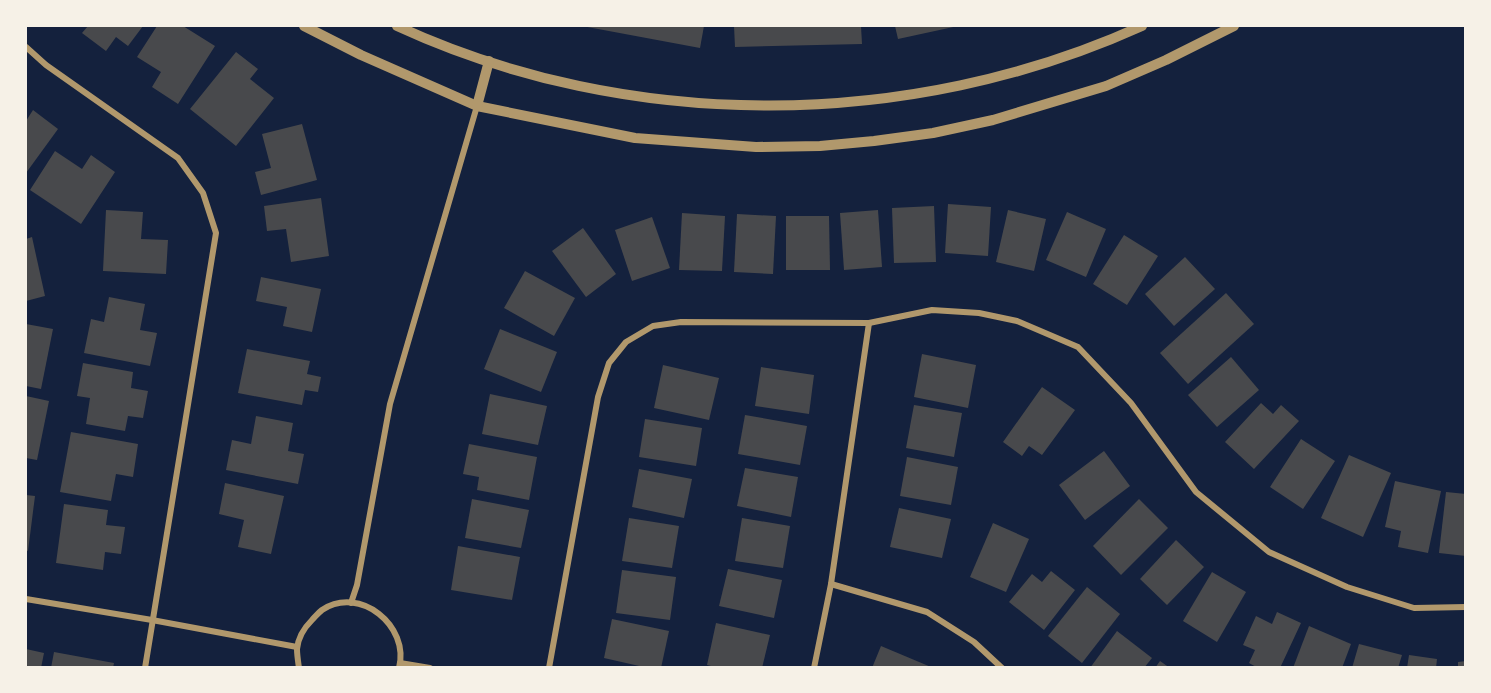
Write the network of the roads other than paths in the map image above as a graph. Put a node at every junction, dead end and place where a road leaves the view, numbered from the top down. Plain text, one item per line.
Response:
1 (304, 26) edge
2 (397, 26) edge
3 (1142, 26) edge
4 (1234, 26) edge
5 (26, 47) edge
6 (489, 61) junction
7 (477, 106) junction
8 (869, 323) junction
9 (831, 584) junction
10 (26, 600) edge
11 (351, 603) junction
12 (1466, 607) edge
13 (152, 620) junction
14 (297, 647) junction
15 (400, 665) edge
16 (145, 668) edge
17 (298, 668) edge
18 (430, 668) edge
19 (549, 668) edge
20 (814, 668) edge
21 (1002, 668) edge

1 - 7 street
2 - 6 street
3 - 6 street
4 - 7 street
5 - 13 street
6 - 7 street
7 - 11 street
8 - 9 street
8 - 12 street
8 - 19 street
9 - 20 street
9 - 21 street
10 - 13 street
11 - 14 street
11 - 15 street
13 - 14 street
13 - 16 street
14 - 17 street
15 - 18 street

